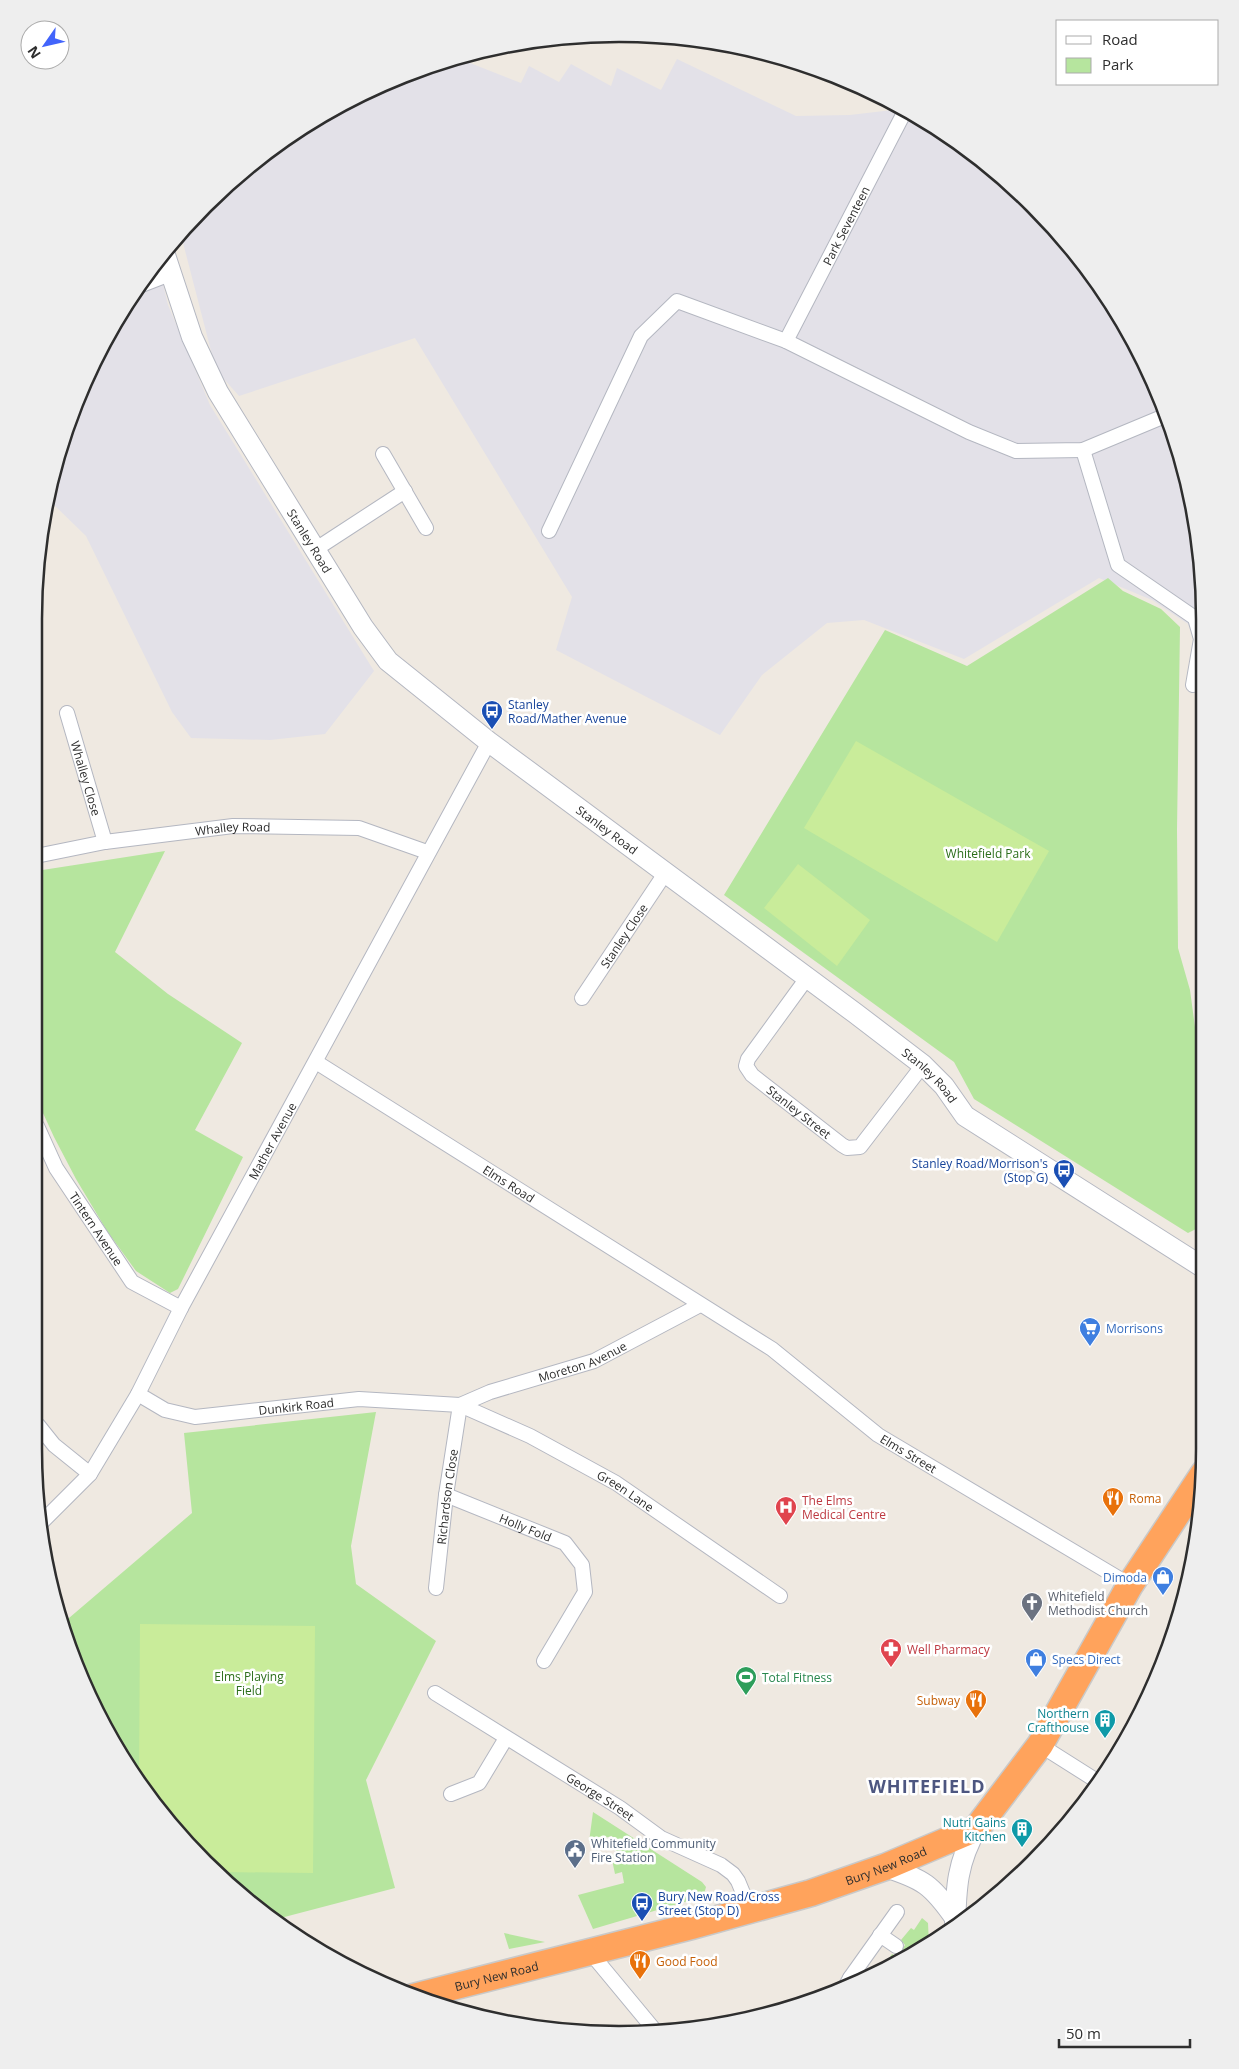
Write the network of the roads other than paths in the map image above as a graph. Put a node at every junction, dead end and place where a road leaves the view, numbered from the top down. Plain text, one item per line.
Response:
1 (902, 117) edge
2 (167, 262) edge
3 (170, 274) junction
4 (153, 281) edge
5 (786, 341) junction
6 (1160, 418) edge
7 (1083, 450) junction
8 (383, 454) dead end
9 (406, 491) junction
10 (426, 528) dead end
11 (549, 531) dead end
12 (316, 549) junction
13 (1196, 622) edge
14 (1196, 665) edge
15 (1192, 685) dead end
16 (67, 712) dead end
17 (489, 742) junction
18 (105, 842) junction
19 (428, 852) junction
20 (42, 855) edge
21 (666, 872) junction
22 (807, 978) junction
23 (582, 998) dead end
24 (316, 1062) junction
25 (923, 1065) junction
26 (42, 1137) edge
27 (1196, 1263) edge
28 (700, 1304) junction
29 (181, 1308) junction
30 (138, 1394) junction
31 (460, 1405) junction
32 (42, 1430) edge
33 (90, 1474) junction
34 (1195, 1487) edge
35 (446, 1495) junction
36 (46, 1518) edge
37 (1130, 1585) junction
38 (436, 1588) dead end
39 (780, 1596) dead end
40 (544, 1661) dead end
41 (435, 1693) dead end
42 (506, 1738) junction
43 (1040, 1745) junction
44 (1093, 1779) edge
45 (451, 1794) dead end
46 (977, 1828) junction
47 (885, 1867) junction
48 (750, 1910) junction
49 (897, 1912) dead end
50 (955, 1918) edge
51 (953, 1919) edge
52 (880, 1936) junction
53 (896, 1946) dead end
54 (590, 1951) junction
55 (856, 1976) edge
56 (427, 1993) edge
57 (651, 2025) edge

1 - 5 street, Park Seventeen
2 - 3 street, Stanley Road
3 - 4 street
3 - 12 street, Stanley Road
5 - 7 street
5 - 11 street
6 - 7 street
7 - 13 street
8 - 9 street
9 - 10 street
9 - 12 street
12 - 17 street, Stanley Road
14 - 15 street
16 - 18 street, Whalley Close
17 - 19 street, Mather Avenue
17 - 21 street, Stanley Road
18 - 19 street, Whalley Road
18 - 20 street, Whalley Road
19 - 24 street, Mather Avenue
21 - 22 street, Stanley Road
21 - 23 street, Stanley Close
22 - 25 street, Stanley Road
22 - 25 street, Stanley Street
24 - 28 street, Elms Road
24 - 29 street, Mather Avenue
25 - 27 street, Stanley Road
26 - 29 street, Tintern Avenue
28 - 31 street, Moreton Avenue
28 - 37 street, Elms Street
29 - 30 street, Mather Avenue
30 - 31 street, Dunkirk Road
30 - 33 street, Mather Avenue
31 - 35 street, Richardson Close
31 - 39 street, Green Lane
32 - 33 street
33 - 36 street, Mather Avenue
34 - 37 highway, Bury New Road
35 - 38 street, Richardson Close
35 - 40 street, Holly Fold
37 - 43 highway, Bury New Road
41 - 42 street, George Street
42 - 45 street
42 - 48 street, George Street
43 - 44 street
43 - 46 highway, Bury New Road
46 - 47 highway, Bury New Road
46 - 50 street
47 - 48 highway, Bury New Road
47 - 51 street
48 - 54 highway, Bury New Road
49 - 52 street
52 - 53 street
52 - 55 street
54 - 56 highway, Bury New Road
54 - 57 street

